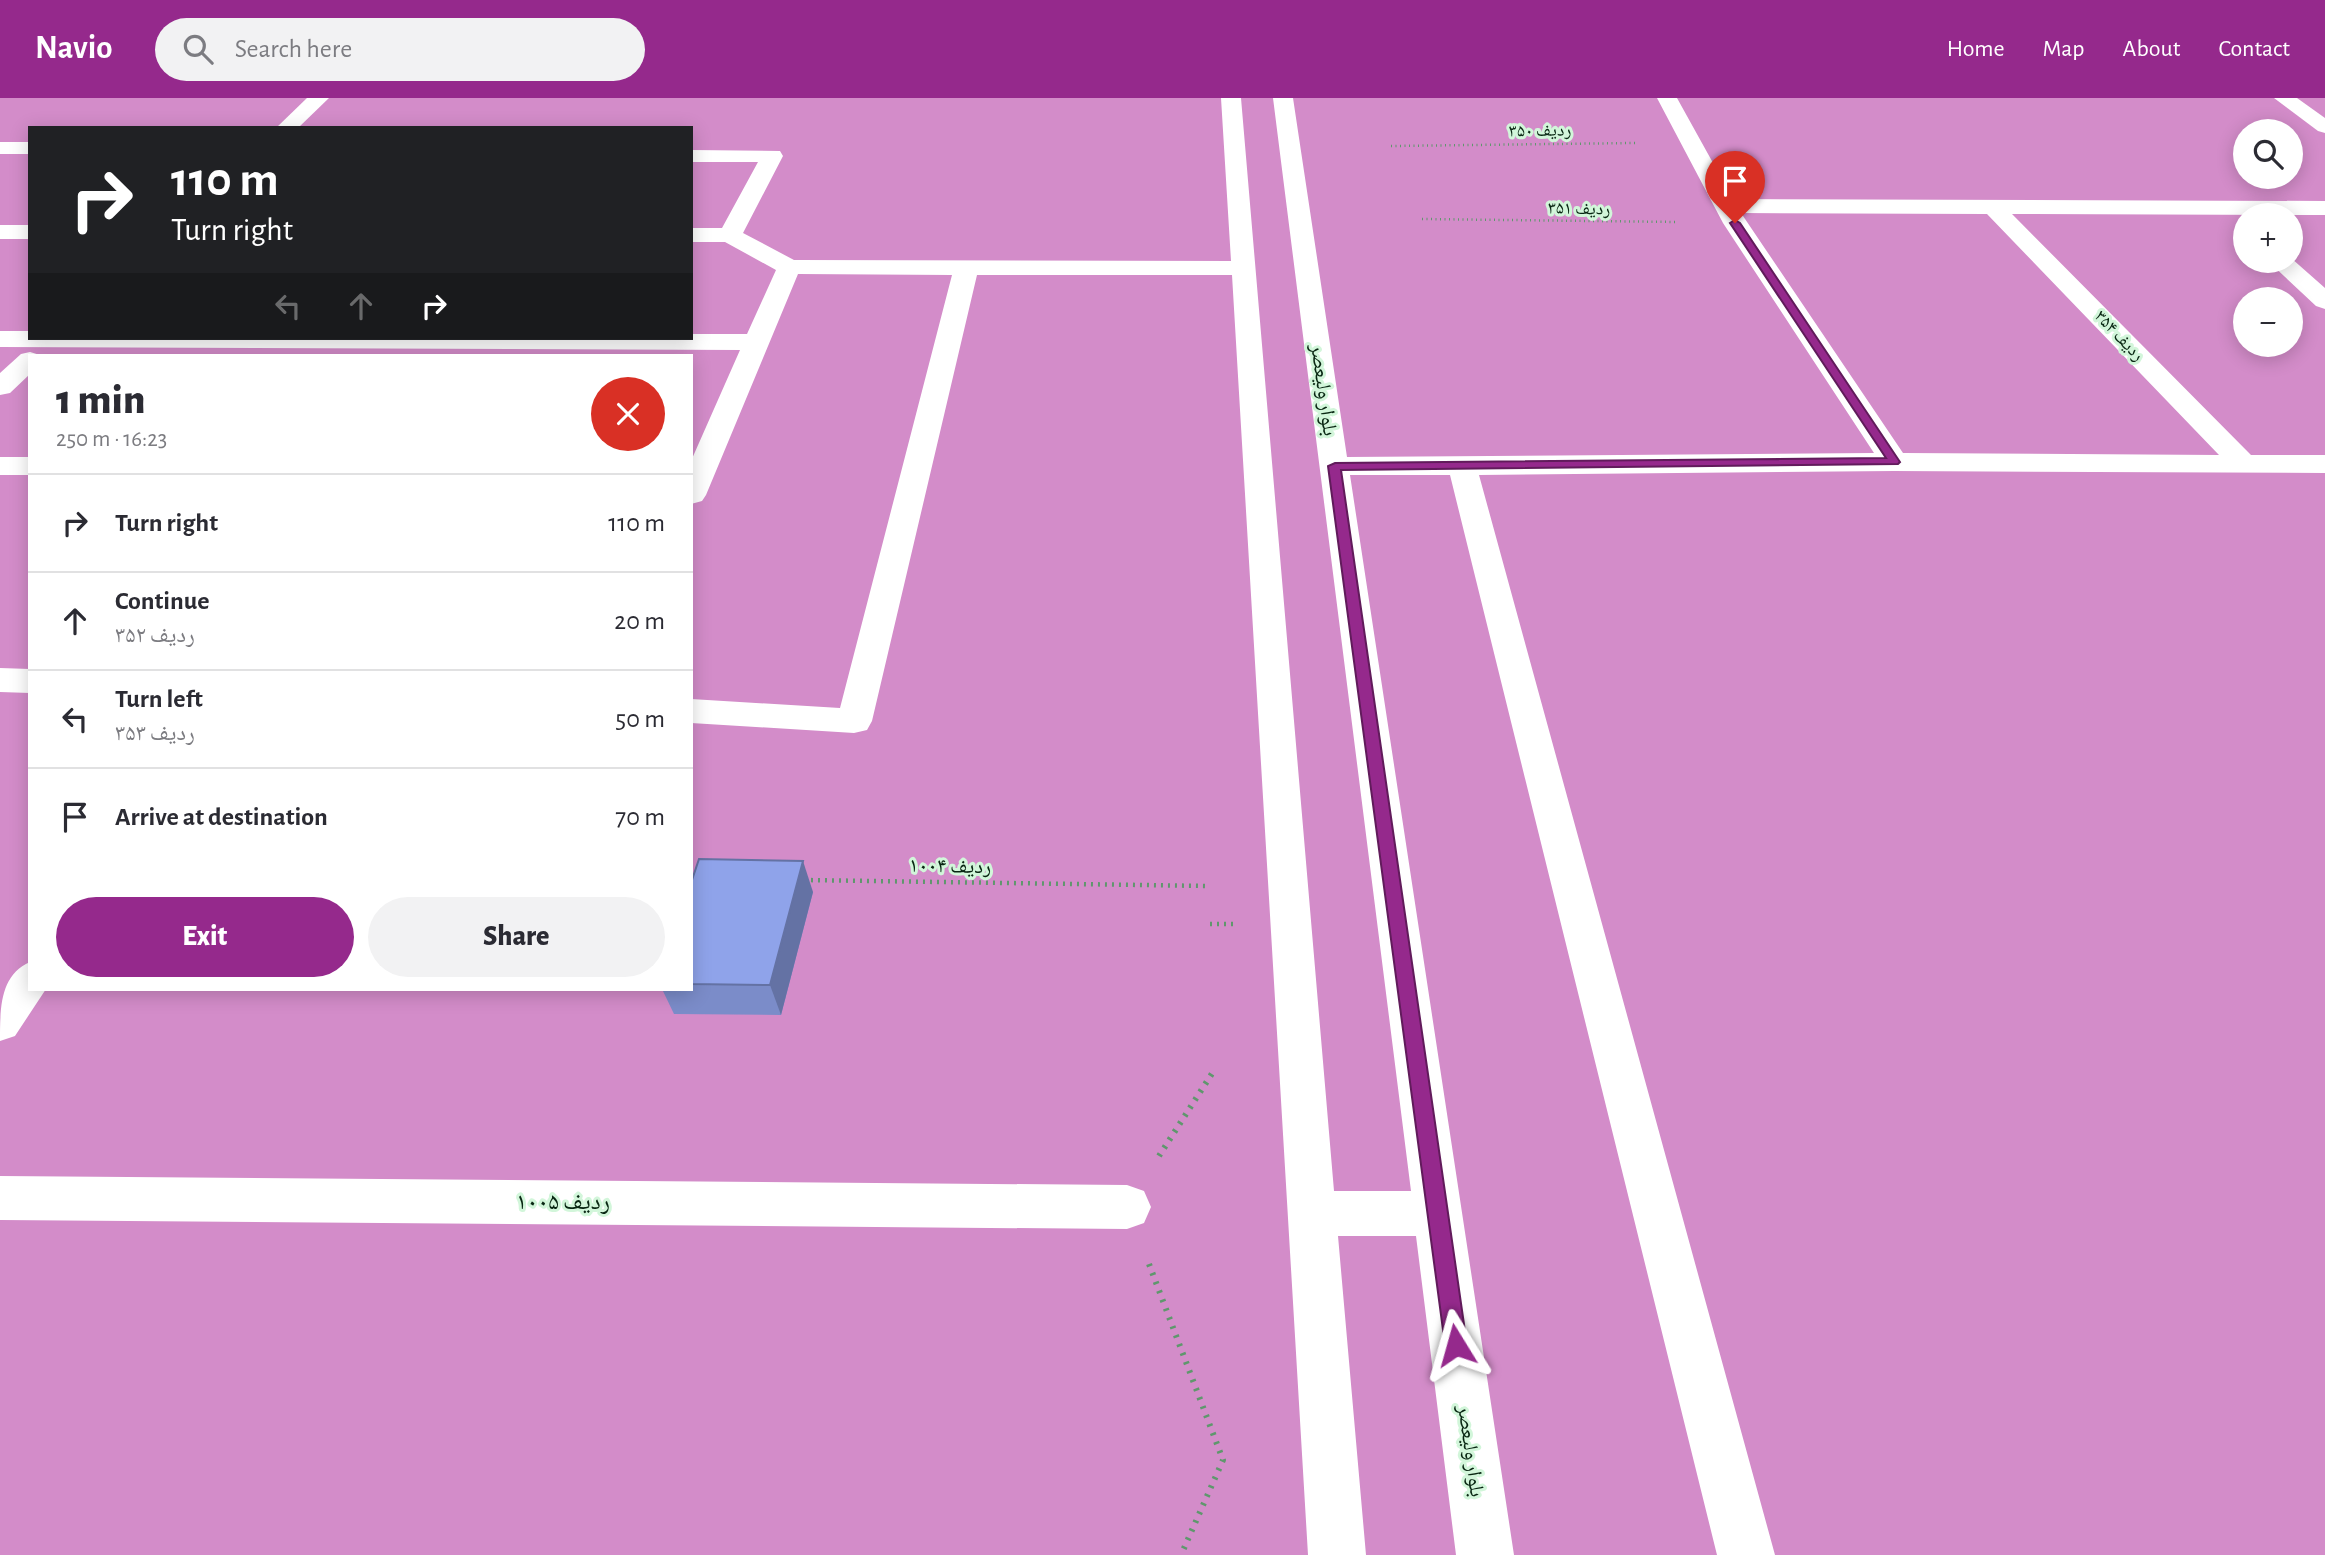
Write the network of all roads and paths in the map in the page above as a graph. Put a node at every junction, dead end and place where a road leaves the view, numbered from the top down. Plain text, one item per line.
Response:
1 (319, 98) edge
2 (1231, 98) edge
3 (1283, 98) edge
4 (1667, 98) edge
5 (2284, 98) edge
6 (288, 126) edge
7 (2325, 127) edge
8 (1690, 142) junction
9 (1391, 146) dead end
10 (0, 148) edge
11 (28, 148) edge
12 (693, 156) edge
13 (1993, 207) junction
14 (2220, 208) junction
15 (2325, 208) edge
16 (1730, 215) junction
17 (1422, 219) dead end
18 (2233, 219) edge
19 (0, 232) edge
20 (28, 232) edge
21 (693, 235) edge
22 (730, 235) junction
23 (789, 267) junction
24 (966, 268) junction
25 (1244, 268) junction
26 (2294, 273) edge
27 (2325, 301) edge
28 (0, 339) edge
29 (757, 342) junction
30 (47, 344) edge
31 (28, 362) edge
32 (0, 387) edge
33 (1894, 462) junction
34 (2325, 464) edge
35 (2245, 465) junction
36 (0, 466) edge
37 (28, 466) edge
38 (1335, 466) junction
39 (1462, 466) junction
40 (695, 480) edge
41 (0, 680) edge
42 (28, 681) edge
43 (693, 711) edge
44 (803, 880) edge
45 (1209, 886) dead end
46 (28, 982) edge
47 (0, 1023) edge
48 (1213, 1072) dead end
49 (0, 1198) edge
50 (1127, 1207) junction
51 (1438, 1213) junction
52 (1312, 1214) junction
53 (1181, 1555) edge
54 (1337, 1555) edge
55 (1485, 1555) edge
56 (1746, 1555) edge

1 - 6 street
2 - 25 street
3 - 38 street, بلوار ولیعصر
4 - 8 street
5 - 7 street
8 - 9 path, ردیف ۳۵۰
8 - 16 street
10 - 11 street
12 - 22 street
13 - 14 street
13 - 16 street
13 - 35 street, ردیف ۳۵۴
14 - 15 street
14 - 18 street
16 - 17 path, ردیف ۳۵۱
16 - 33 street
19 - 20 street
21 - 22 street
22 - 23 street
23 - 24 street
23 - 29 street
24 - 25 street
24 - 43 street
25 - 52 street
26 - 27 street
28 - 30 street
29 - 30 street
29 - 40 street
31 - 32 street
33 - 35 street
33 - 39 street
34 - 35 street
36 - 37 street
38 - 39 street
38 - 51 street, بلوار ولیعصر
39 - 56 street
41 - 42 street
44 - 45 path, ردیف ۱۰۰۴
46 - 47 street
48 - 50 path
49 - 50 street, ردیف ۱۰۰۵
50 - 53 path
51 - 52 street
51 - 55 street, بلوار ولیعصر
52 - 54 street

